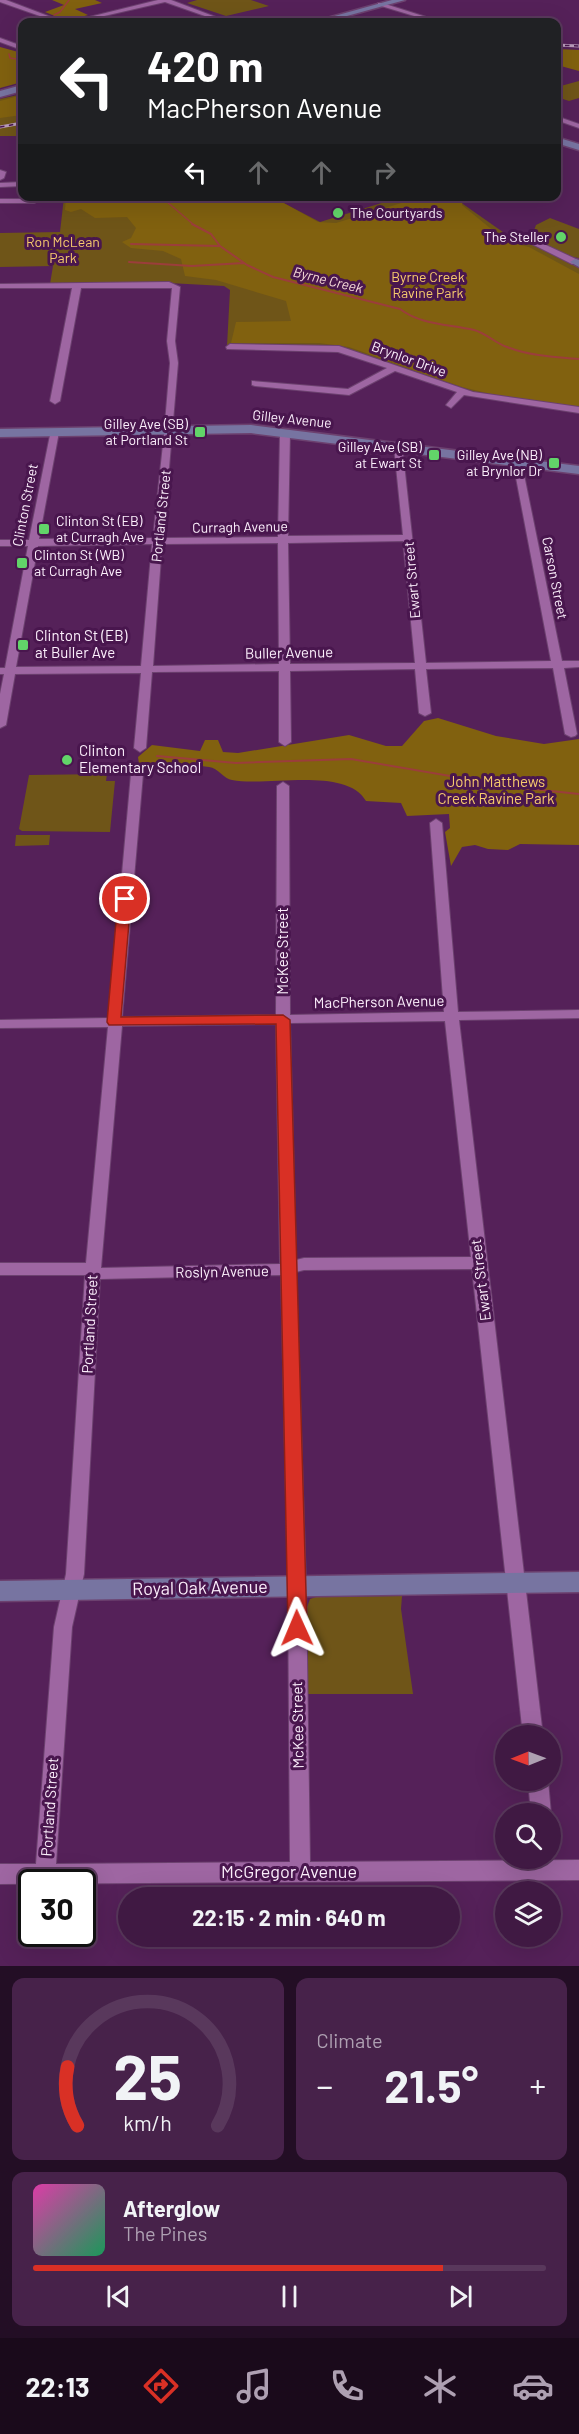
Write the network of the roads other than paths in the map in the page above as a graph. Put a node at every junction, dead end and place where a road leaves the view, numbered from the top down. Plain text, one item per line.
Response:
1 (0, 0) edge
2 (165, 0) edge
3 (401, 0) edge
4 (379, 2) edge
5 (361, 3) edge
6 (21, 8) junction
7 (7, 11) dead end
8 (50, 18) edge
9 (89, 18) edge
10 (215, 18) edge
11 (322, 18) edge
12 (324, 18) edge
13 (427, 18) edge
14 (0, 40) edge
15 (18, 47) edge
16 (18, 91) edge
17 (0, 96) edge
18 (561, 120) edge
19 (579, 126) edge
20 (561, 129) edge
21 (579, 131) edge
22 (561, 142) edge
23 (579, 147) edge
24 (18, 184) edge
25 (0, 185) edge
26 (0, 201) edge
27 (37, 201) edge
28 (531, 240) dead end
29 (578, 262) edge
30 (77, 285) junction
31 (0, 286) edge
32 (230, 347) dead end
33 (394, 368) junction
34 (255, 383) dead end
35 (462, 392) junction
36 (56, 401) dead end
37 (451, 405) dead end
38 (579, 410) edge
39 (169, 430) junction
40 (54, 432) junction
41 (0, 433) edge
42 (285, 433) junction
43 (399, 447) junction
44 (518, 462) junction
45 (579, 470) edge
46 (408, 538) junction
47 (283, 540) junction
48 (158, 541) junction
49 (0, 543) edge
50 (33, 543) junction
51 (557, 664) junction
52 (579, 664) edge
53 (420, 666) junction
54 (284, 668) junction
55 (147, 670) junction
56 (5, 671) edge
57 (425, 713) dead end
58 (0, 725) edge
59 (571, 734) dead end
60 (285, 741) dead end
61 (140, 748) dead end
62 (137, 774) dead end
63 (283, 786) dead end
64 (436, 824) dead end
65 (579, 1014) edge
66 (452, 1017) junction
67 (283, 1020) junction
68 (114, 1022) junction
69 (0, 1024) edge
70 (479, 1263) junction
71 (287, 1267) junction
72 (0, 1269) edge
73 (93, 1271) junction
74 (579, 1582) edge
75 (517, 1583) junction
76 (297, 1586) junction
77 (70, 1590) junction
78 (0, 1592) edge
79 (532, 1725) edge
80 (495, 1866) edge
81 (561, 1867) edge
82 (45, 1869) edge
83 (579, 1870) edge
84 (300, 1872) junction
85 (0, 1874) edge
86 (18, 1874) edge
87 (96, 1874) edge

1 - 6 street
2 - 9 street
2 - 10 street
3 - 4 street
4 - 5 street
4 - 12 street
4 - 13 street
5 - 11 street
6 - 7 street
6 - 8 street
14 - 15 street
16 - 17 street
18 - 19 street
20 - 21 street
22 - 23 street
24 - 25 street
26 - 27 street
28 - 29 street
30 - 31 street
30 - 36 street
30 - 39 street, Portland Street
32 - 33 street, Brynlor Drive
33 - 34 street
33 - 35 street, Brynlor Drive
35 - 37 street
35 - 38 street, Brynlor Drive
39 - 40 street, Gilley Avenue
39 - 42 street, Gilley Avenue
39 - 48 street, Portland Street
40 - 41 street, Gilley Avenue
40 - 50 street, Clinton Street
42 - 43 street, Gilley Avenue
42 - 47 street
43 - 44 street, Gilley Avenue
43 - 46 street, Ewart Street
44 - 45 street, Gilley Avenue
44 - 51 street, Carson Street
46 - 47 street, Curragh Avenue
46 - 53 street, Ewart Street
47 - 48 street, Curragh Avenue
47 - 54 street
48 - 50 street, Curragh Avenue
48 - 55 street, Portland Street
49 - 50 street, Curragh Avenue
50 - 56 street, Clinton Street
51 - 52 street, Buller Avenue
51 - 53 street, Buller Avenue
51 - 59 street, Carson Street
53 - 54 street, Buller Avenue
53 - 57 street, Ewart Street
54 - 55 street, Buller Avenue
54 - 60 street
55 - 56 street, Buller Avenue
55 - 61 street, Portland Street
56 - 58 street, Clinton Street
62 - 68 street, Portland Street
63 - 67 street, McKee Street
64 - 66 street, Ewart Street
65 - 66 street, MacPherson Avenue
66 - 67 street, MacPherson Avenue
66 - 70 street, Ewart Street
67 - 68 street, MacPherson Avenue
67 - 71 street, McKee Street
68 - 69 street, MacPherson Avenue
68 - 73 street, Portland Street
70 - 71 street, Roslyn Avenue
70 - 75 street, Ewart Street
71 - 73 street, Roslyn Avenue
71 - 76 street, McKee Street
72 - 73 street, Roslyn Avenue
73 - 77 street, Portland Street
74 - 75 street, Royal Oak Avenue
75 - 76 street, Royal Oak Avenue
75 - 79 street, Ewart Street
76 - 77 street, Royal Oak Avenue
76 - 84 street, McKee Street
77 - 78 street, Royal Oak Avenue
77 - 82 street, Portland Street
80 - 84 street, McGregor Avenue
81 - 83 street, McGregor Avenue
84 - 87 street, McGregor Avenue
85 - 86 street, McGregor Avenue

